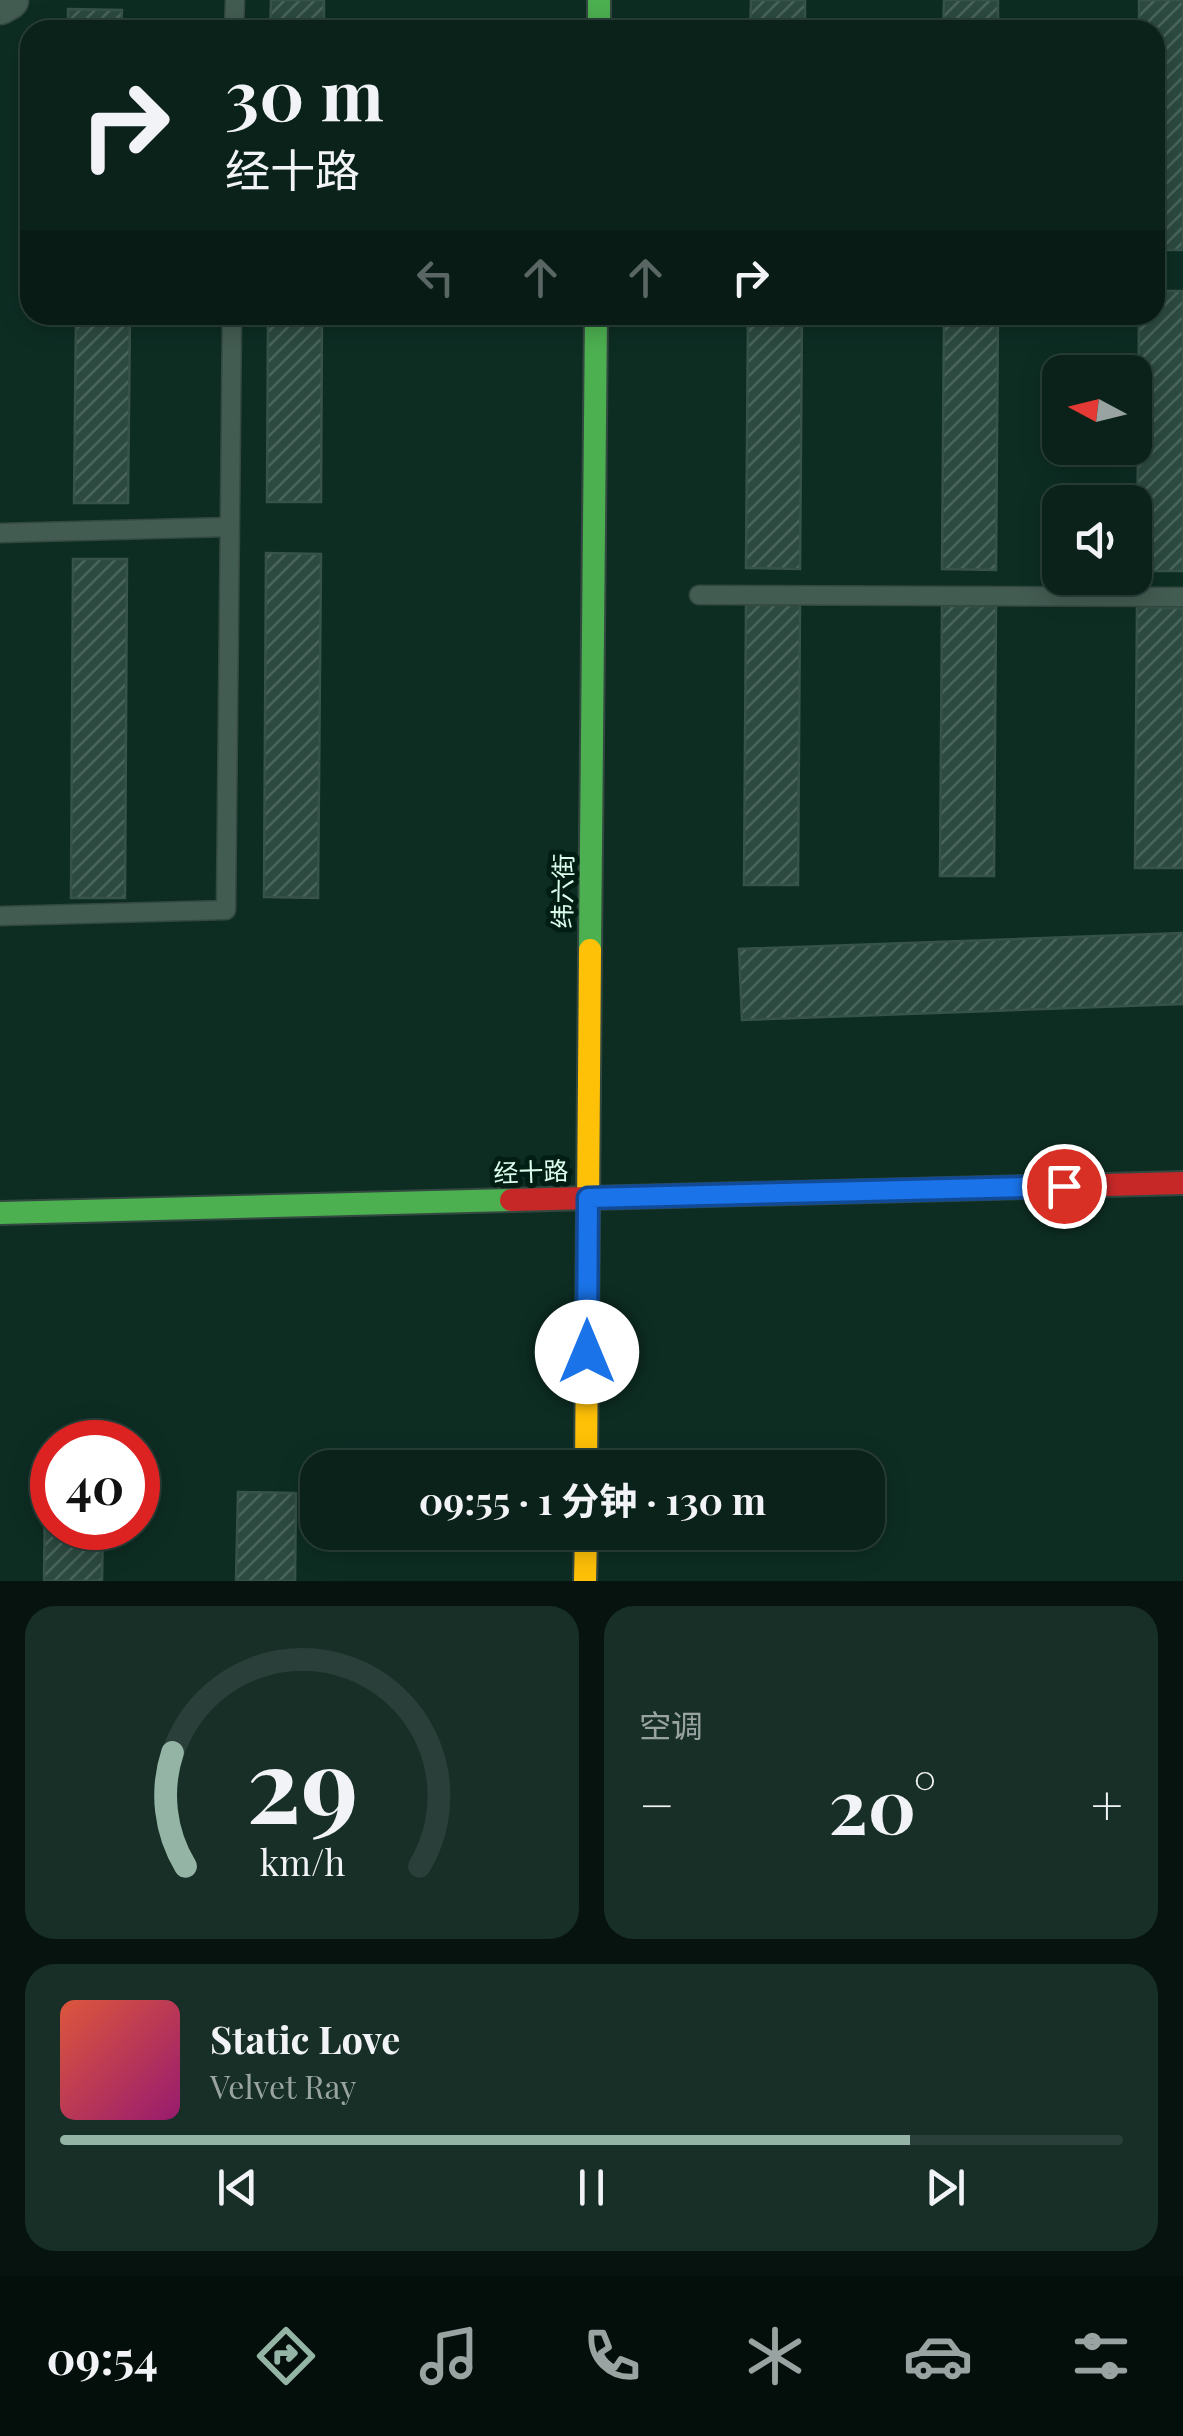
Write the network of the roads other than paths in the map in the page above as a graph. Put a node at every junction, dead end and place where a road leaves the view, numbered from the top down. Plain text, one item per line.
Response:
1 (8, 0) edge
2 (0, 6) edge
3 (232, 325) edge
4 (596, 325) edge
5 (229, 527) junction
6 (0, 533) edge
7 (699, 595) dead end
8 (1183, 596) edge
9 (0, 916) edge
10 (1183, 1183) edge
11 (588, 1198) junction
12 (0, 1214) edge
13 (586, 1450) edge
14 (586, 1550) edge
15 (585, 1581) edge

1 - 2 street
3 - 5 lane
4 - 11 street, 纬六街
5 - 6 lane
5 - 9 lane
7 - 8 lane
10 - 11 street, 经十路
11 - 12 street, 经十路
11 - 13 street, 纬六街
14 - 15 street

